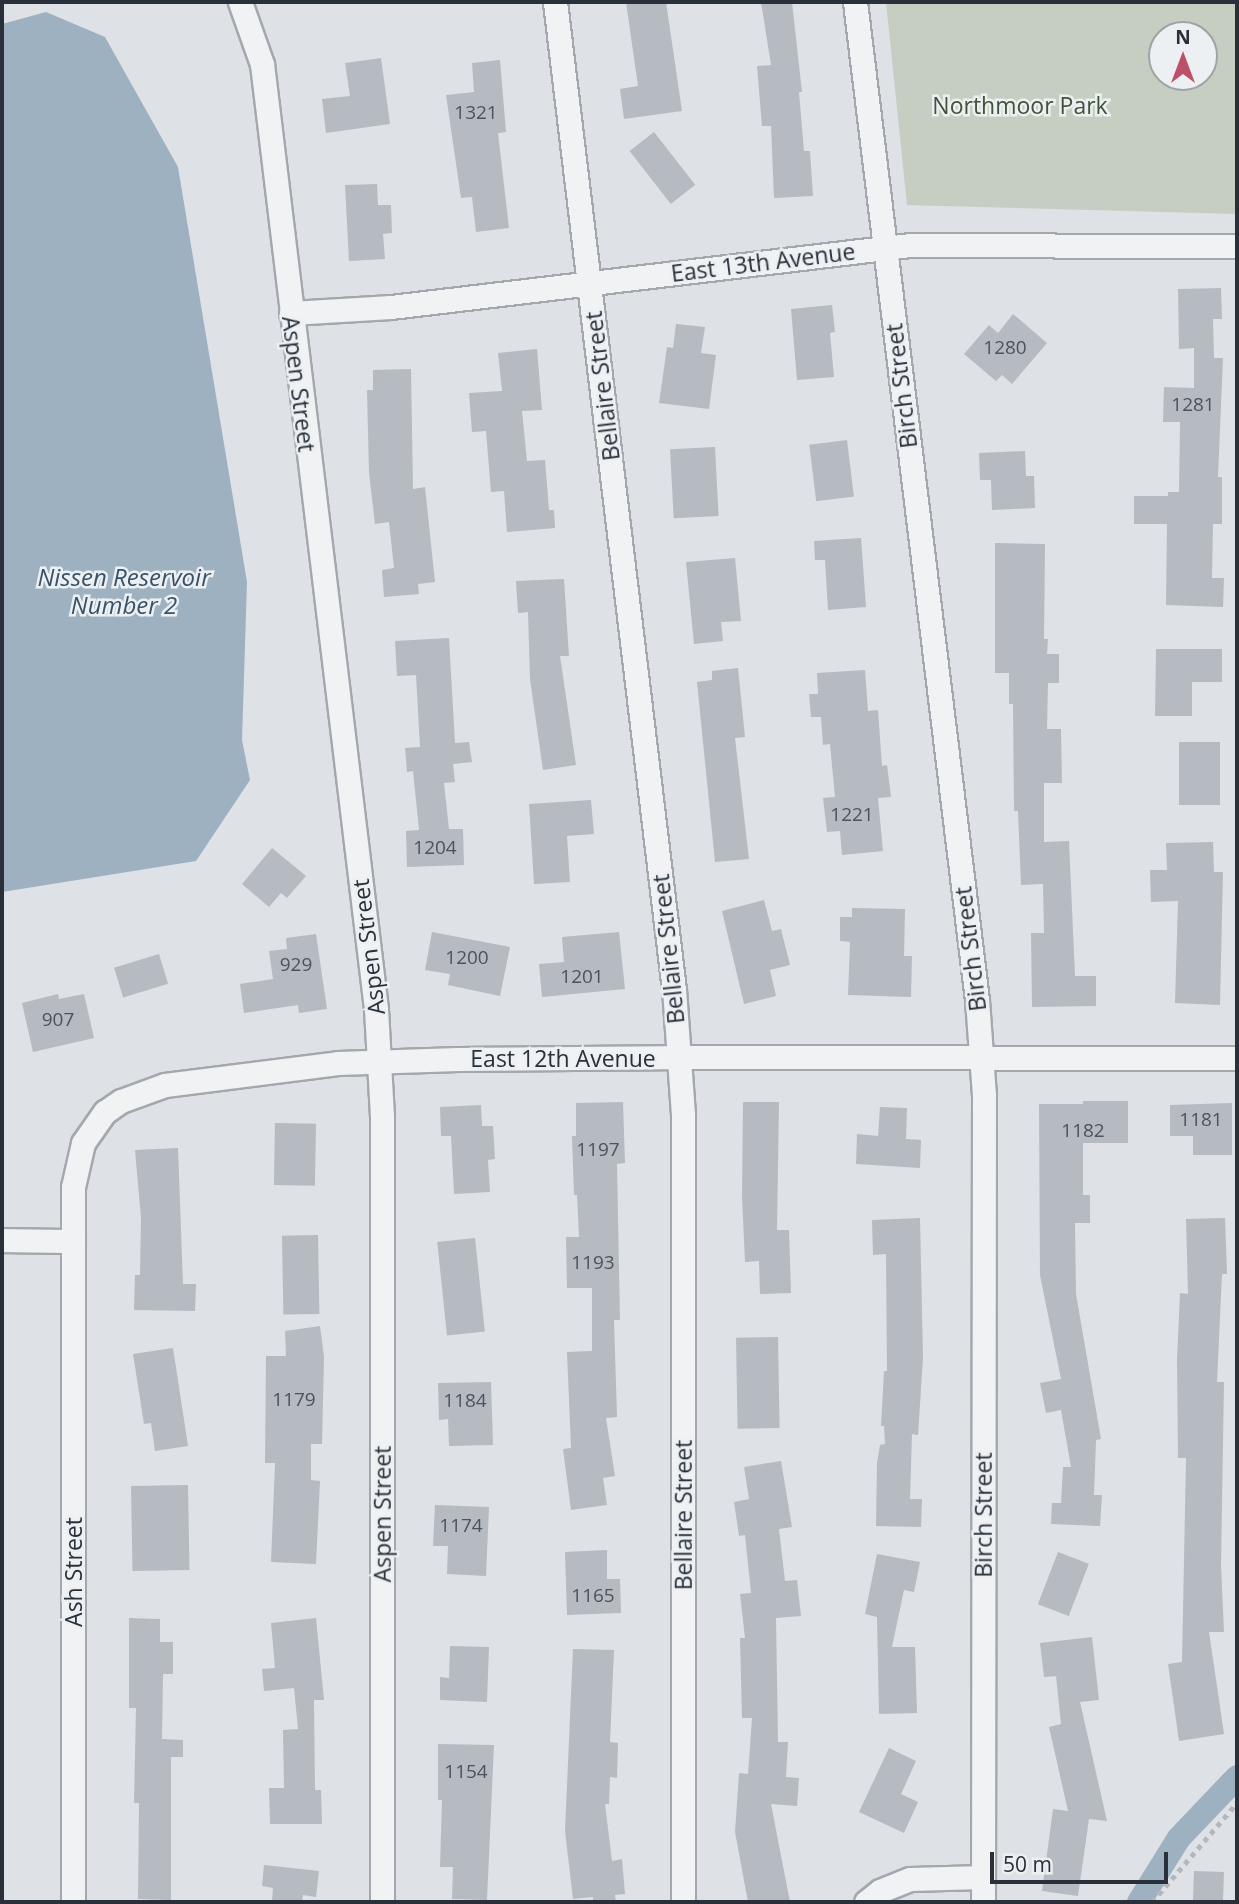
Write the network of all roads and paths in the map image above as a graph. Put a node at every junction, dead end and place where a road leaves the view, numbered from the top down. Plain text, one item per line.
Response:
1 (240, 2) edge
2 (555, 2) edge
3 (855, 2) edge
4 (1237, 246) edge
5 (884, 247) junction
6 (589, 282) junction
7 (290, 313) junction
8 (679, 1057) junction
9 (981, 1057) junction
10 (1237, 1058) edge
11 (379, 1062) junction
12 (2, 1240) edge
13 (73, 1241) junction
14 (1237, 1803) edge
15 (983, 1877) junction
16 (73, 1902) edge
17 (382, 1902) edge
18 (683, 1902) edge
19 (866, 1902) edge
20 (983, 1902) edge
21 (1152, 1902) edge

1 - 7 street, Aspen Street
2 - 6 street, Bellaire Street
3 - 5 street, Birch Street
4 - 5 street, East 13th Avenue
5 - 6 street, East 13th Avenue
5 - 9 street, Birch Street
6 - 7 street, East 13th Avenue
6 - 8 street, Bellaire Street
7 - 11 street, Aspen Street
8 - 9 street, East 12th Avenue
8 - 11 street, East 12th Avenue
8 - 18 street, Bellaire Street
9 - 10 street, East 12th Avenue
9 - 15 street, Birch Street
11 - 13 street, East 12th Avenue
11 - 17 street, Aspen Street
12 - 13 street
13 - 16 street, Ash Street
14 - 21 path
15 - 19 street
15 - 20 street, Birch Street

